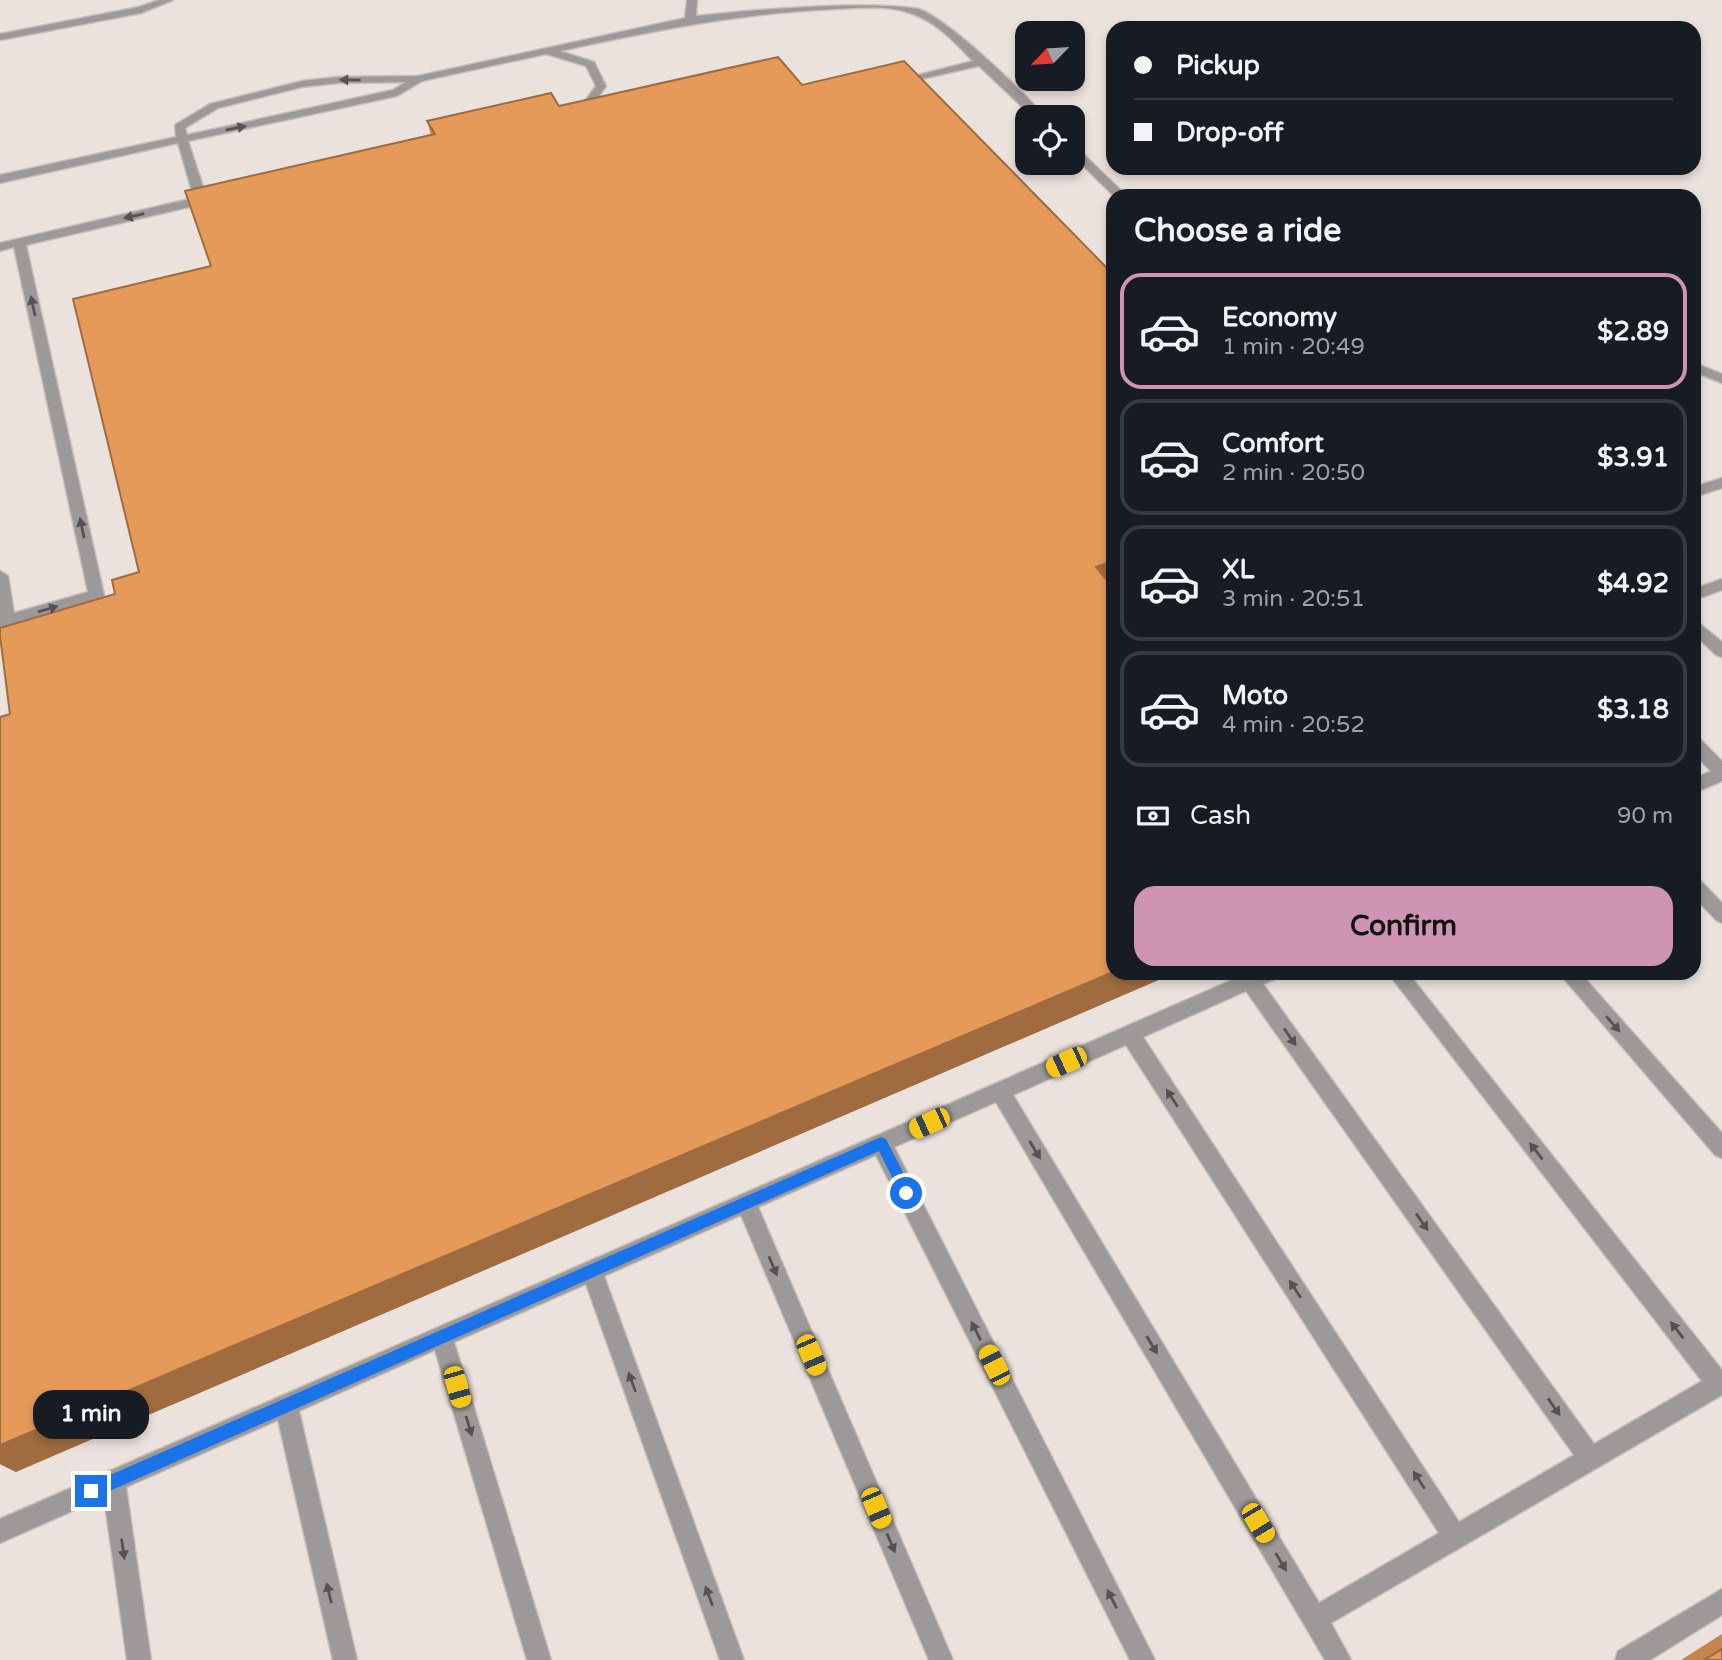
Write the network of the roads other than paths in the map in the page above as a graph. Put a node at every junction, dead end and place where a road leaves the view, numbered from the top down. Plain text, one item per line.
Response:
1 (168, 0) edge
2 (692, 0) edge
3 (690, 20) junction
4 (0, 37) edge
5 (547, 51) junction
6 (981, 62) junction
7 (418, 79) junction
8 (888, 86) edge
9 (1026, 105) edge
10 (558, 116) edge
11 (182, 139) junction
12 (1085, 162) edge
13 (0, 179) edge
14 (1114, 189) edge
15 (227, 194) edge
16 (201, 200) junction
17 (19, 243) junction
18 (0, 247) edge
19 (1701, 370) edge
20 (1722, 379) edge
21 (1722, 483) edge
22 (1701, 490) edge
23 (0, 576) edge
24 (1722, 584) edge
25 (1701, 593) edge
26 (4, 622) edge
27 (1701, 632) edge
28 (1722, 651) edge
29 (1701, 751) edge
30 (1722, 772) edge
31 (1701, 782) edge
32 (1701, 892) edge
33 (1722, 915) edge
34 (1252, 980) edge
35 (1261, 980) edge
36 (1403, 980) edge
37 (1574, 980) edge
38 (1130, 1034) junction
39 (1000, 1091) junction
40 (881, 1143) junction
41 (1722, 1148) edge
42 (746, 1203) junction
43 (592, 1271) junction
44 (442, 1337) junction
45 (1720, 1383) edge
46 (286, 1405) junction
47 (1590, 1458) junction
48 (113, 1481) junction
49 (0, 1531) edge
50 (1456, 1538) junction
51 (1722, 1601) edge
52 (1315, 1619) junction
53 (139, 1660) edge
54 (345, 1660) edge
55 (539, 1660) edge
56 (732, 1660) edge
57 (941, 1660) edge
58 (1143, 1660) edge
59 (1339, 1660) edge
60 (1627, 1660) edge

1 - 4 lane
2 - 3 lane
3 - 5 lane
3 - 6 lane
5 - 7 lane
5 - 10 lane
6 - 8 lane
6 - 9 lane
11 -> 7 lane
7 -> 11 lane
11 - 13 lane
11 - 16 lane
12 - 14 lane
15 - 16 lane
16 -> 17 lane
17 - 18 lane
26 -> 17 lane
19 - 20 lane
21 - 22 lane
23 - 26 lane
24 - 25 lane
27 - 28 lane
29 - 30 lane
30 - 31 lane
32 - 33 lane
34 - 38 lane
35 -> 47 lane
45 -> 36 lane
37 -> 41 lane
38 - 39 lane
50 -> 38 lane
39 - 40 lane
39 -> 52 lane
40 - 42 lane
58 -> 40 lane
42 - 43 lane
42 -> 57 lane
43 - 44 lane
56 -> 43 lane
44 - 46 lane
44 -> 55 lane
45 - 47 lane
46 - 48 lane
54 -> 46 lane
47 - 50 lane
48 - 49 lane
48 -> 53 lane
50 - 52 lane
51 - 60 lane
52 - 59 lane

